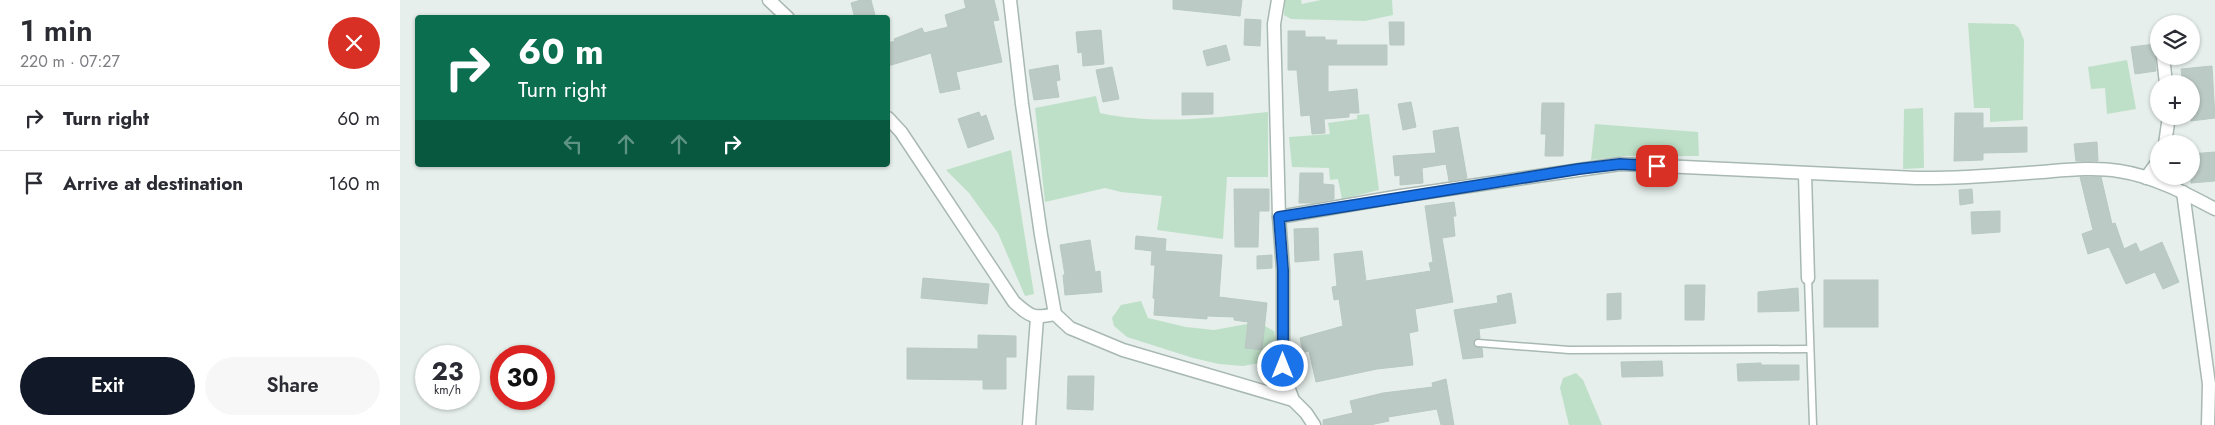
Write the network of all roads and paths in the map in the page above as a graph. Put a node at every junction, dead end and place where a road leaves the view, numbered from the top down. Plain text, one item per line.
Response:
1 (769, 0) edge
2 (1010, 0) edge
3 (1278, 0) edge
4 (785, 15) edge
5 (890, 120) edge
6 (2150, 172) edge
7 (1805, 174) junction
8 (2146, 178) junction
9 (2183, 192) junction
10 (2215, 209) edge
11 (1279, 217) junction
12 (1808, 278) joint
13 (1055, 314) junction
14 (1037, 318) junction
15 (1478, 343) dead end
16 (1810, 349) junction
17 (1293, 400) junction
18 (1028, 425) edge
19 (1314, 425) edge
20 (1813, 425) edge
21 (2208, 425) edge

1 - 4 street
2 - 13 street
3 - 11 street
5 - 14 street
6 - 8 street
7 - 8 street
7 - 11 street
7 - 12 street
8 - 9 street
9 - 10 street
9 - 21 street
11 - 17 street
12 - 16 lane
13 - 14 street
13 - 17 street
14 - 18 street
15 - 16 lane
16 - 20 lane
17 - 19 street

